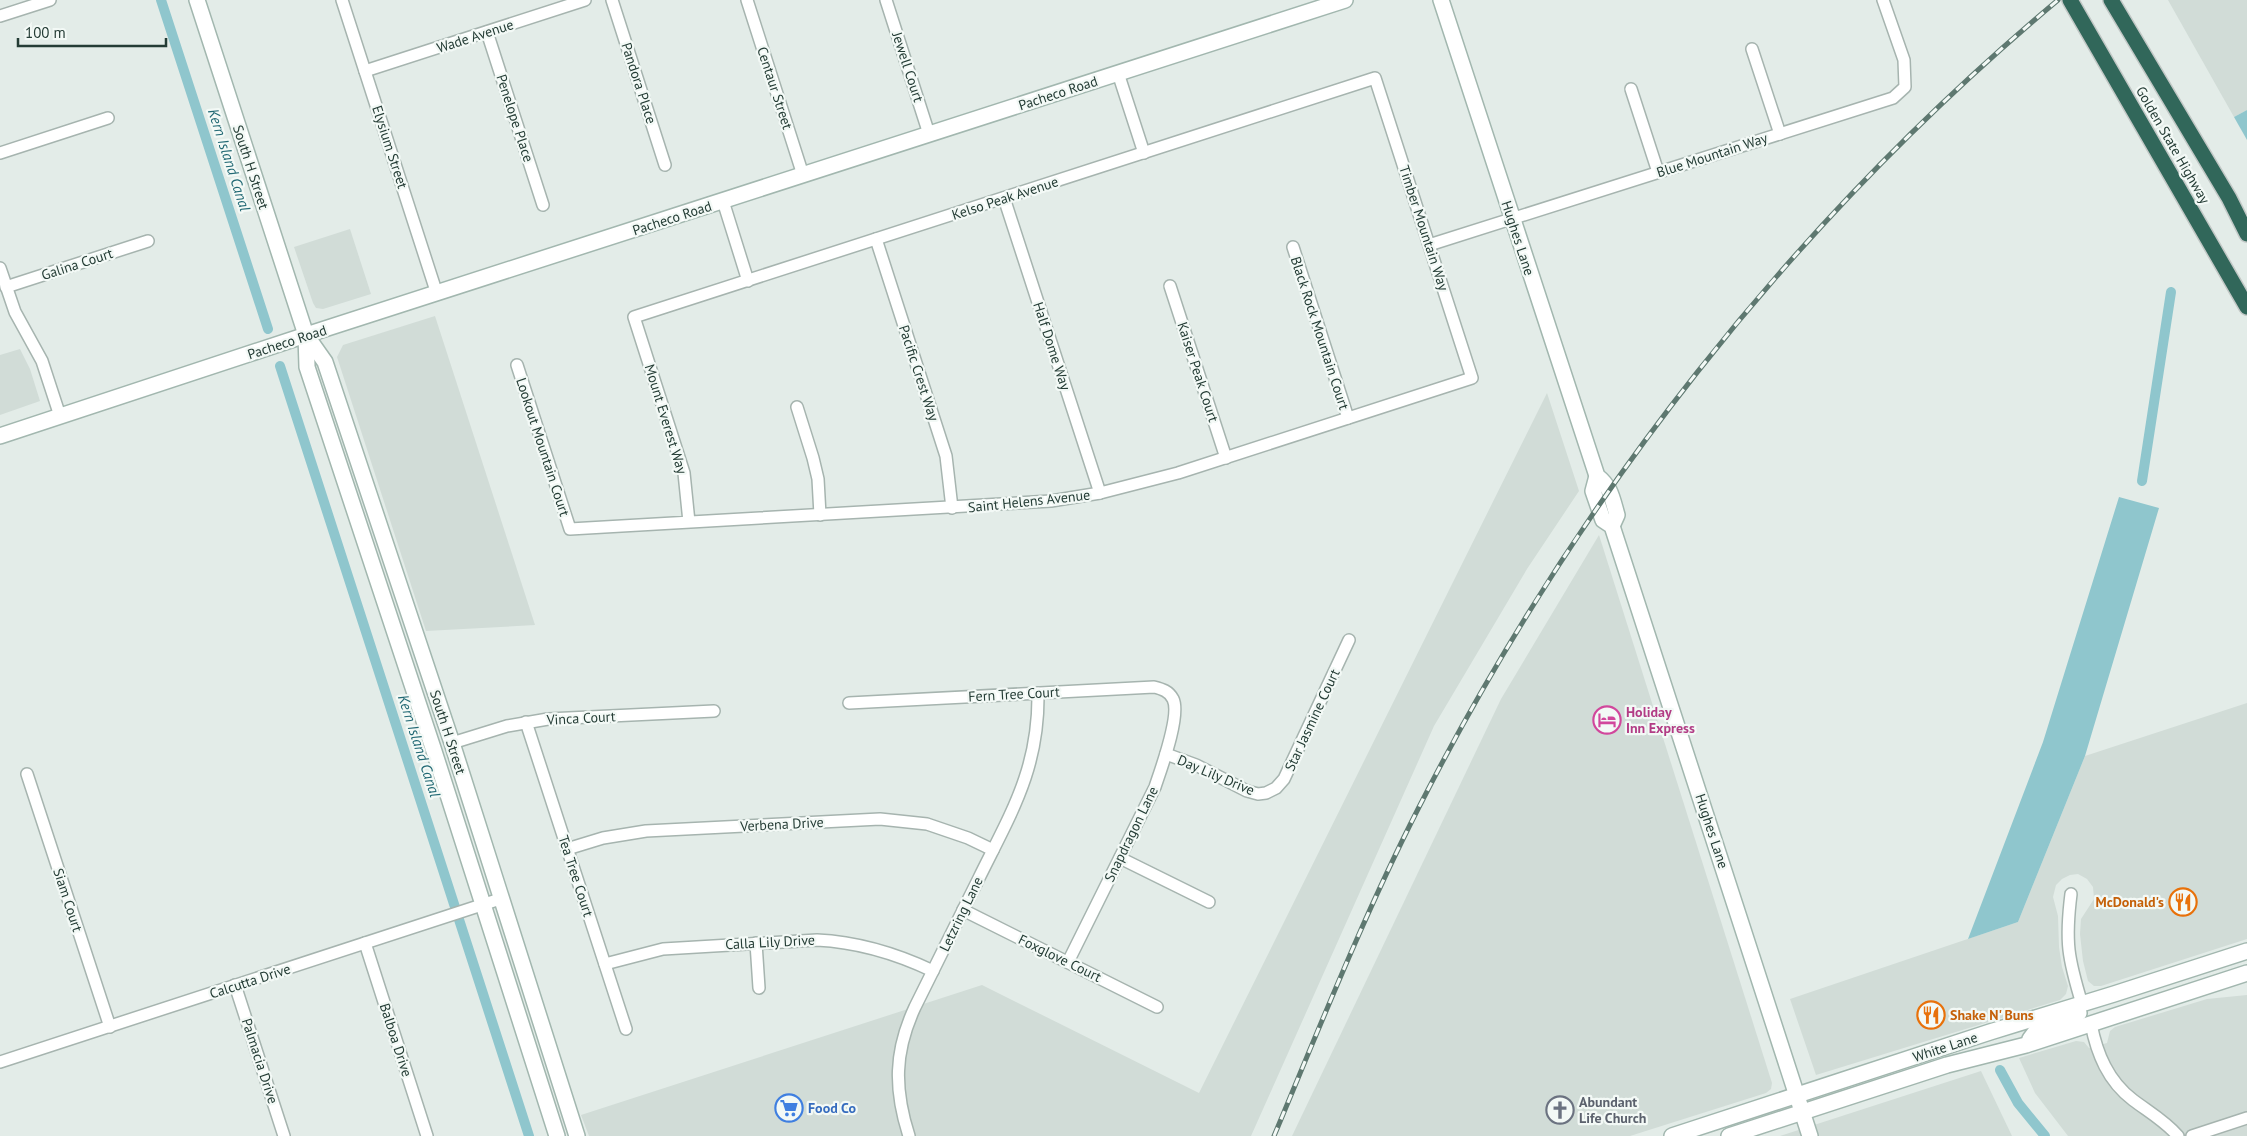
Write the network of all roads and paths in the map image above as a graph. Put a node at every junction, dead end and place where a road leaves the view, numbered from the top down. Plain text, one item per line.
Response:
1 (50, 0) edge
2 (197, 0) edge
3 (342, 0) edge
4 (585, 0) edge
5 (612, 0) edge
6 (747, 0) edge
7 (1345, 0) edge
8 (1441, 0) edge
9 (1883, 0) edge
10 (2070, 0) edge
11 (890, 1) edge
12 (2114, 4) edge
13 (0, 16) edge
14 (487, 32) junction
15 (1752, 49) dead end
16 (365, 71) junction
17 (1118, 74) junction
18 (1375, 78) joint
19 (1631, 89) dead end
20 (108, 118) dead end
21 (929, 134) junction
22 (1780, 134) junction
23 (0, 153) edge
24 (1144, 153) junction
25 (665, 165) dead end
26 (1658, 172) junction
27 (803, 175) junction
28 (1004, 198) junction
29 (723, 201) junction
30 (543, 205) dead end
31 (1512, 218) junction
32 (2247, 234) edge
33 (876, 239) junction
34 (148, 241) dead end
35 (1429, 245) junction
36 (1292, 247) dead end
37 (0, 268) edge
38 (748, 281) junction
39 (1170, 286) dead end
40 (6, 287) junction
41 (437, 294) junction
42 (2247, 307) edge
43 (634, 317) joint
44 (306, 335) junction
45 (517, 365) dead end
46 (1472, 378) joint
47 (797, 407) dead end
48 (60, 416) junction
49 (1348, 418) junction
50 (0, 436) edge
51 (1226, 458) junction
52 (340, 468) junction
53 (1100, 494) junction
54 (952, 508) junction
55 (820, 515) junction
56 (689, 522) junction
57 (570, 529) joint
58 (384, 540) junction
59 (1349, 640) dead end
60 (405, 662) junction
61 (1038, 693) junction
62 (1173, 700) joint
63 (849, 703) dead end
64 (714, 710) dead end
65 (526, 722) junction
66 (452, 743) junction
67 (1166, 754) junction
68 (27, 774) dead end
69 (1266, 793) joint
70 (567, 849) junction
71 (993, 850) junction
72 (1120, 858) junction
73 (2071, 894) dead end
74 (500, 899) junction
75 (1209, 902) dead end
76 (484, 904) junction
77 (963, 910) junction
78 (365, 943) junction
79 (756, 943) junction
80 (2247, 951) edge
81 (1068, 962) junction
82 (605, 964) junction
83 (2189, 970) junction
84 (933, 971) junction
85 (2247, 973) edge
86 (236, 985) junction
87 (759, 988) dead end
88 (2082, 1004) junction
89 (1157, 1006) dead end
90 (2091, 1024) junction
91 (110, 1027) junction
92 (626, 1029) dead end
93 (2026, 1044) junction
94 (0, 1062) edge
95 (1797, 1096) junction
96 (1802, 1112) junction
97 (2247, 1118) edge
98 (284, 1136) edge
99 (427, 1136) edge
100 (556, 1136) edge
101 (577, 1136) edge
102 (909, 1136) edge
103 (1672, 1136) edge
104 (1729, 1136) edge
105 (1810, 1136) edge
106 (2178, 1136) edge
107 (2192, 1136) edge

1 - 13 street
2 - 44 street, South H Street
3 - 16 street, Elysium Street
4 - 14 street, Wade Avenue
5 - 25 street, Pandora Place
6 - 27 street, Centaur Street
7 - 17 street, Pacheco Road
8 - 31 street, Hughes Lane
9 - 22 street, Blue Mountain Way
10 - 42 highway, Golden State Highway
11 - 21 street, Jewell Court
12 - 32 highway, Golden State Highway
14 - 16 street, Wade Avenue
14 - 30 street, Penelope Place
15 - 22 street
16 - 41 street, Elysium Street
17 - 21 street, Pacheco Road
17 - 24 street
18 - 24 street, Kelso Peak Avenue
18 - 35 street, Timber Mountain Way
19 - 26 street
20 - 23 street
21 - 27 street, Pacheco Road
22 - 26 street, Blue Mountain Way
24 - 28 street, Kelso Peak Avenue
26 - 31 street, Blue Mountain Way
27 - 29 street, Pacheco Road
28 - 33 street, Kelso Peak Avenue
28 - 53 street, Half Dome Way
29 - 38 street
29 - 41 street, Pacheco Road
31 - 35 street, Blue Mountain Way
31 - 95 street, Hughes Lane
33 - 38 street, Kelso Peak Avenue
33 - 54 street, Pacific Crest Way
34 - 40 street, Galina Court
35 - 46 street, Timber Mountain Way
36 - 49 street, Black Rock Mountain Court
37 - 40 street
38 - 43 street, Kelso Peak Avenue
39 - 51 street, Kaiser Peak Court
40 - 48 street
41 - 44 street, Pacheco Road
43 - 56 street, Mount Everest Way
44 - 48 street, Pacheco Road
44 - 52 street, South H Street
44 - 58 street, South H Street
45 - 57 street, Lookout Mountain Court
46 - 49 street, Saint Helens Avenue
47 - 55 street
48 - 50 street, Pacheco Road
49 - 51 street, Saint Helens Avenue
51 - 53 street, Saint Helens Avenue
52 - 58 street
52 - 60 street, South H Street
53 - 54 street, Saint Helens Avenue
54 - 55 street, Saint Helens Avenue
55 - 56 street, Saint Helens Avenue
56 - 57 street, Saint Helens Avenue
58 - 66 street, South H Street
59 - 69 street, Star Jasmine Court
60 - 66 street
60 - 76 street, South H Street
61 - 62 street, Fern Tree Court
61 - 63 street, Fern Tree Court
61 - 71 street, Letzring Lane
62 - 67 street, Snapdragon Lane
64 - 65 street, Vinca Court
65 - 66 street, Vinca Court
65 - 70 street, Tea Tree Court
66 - 74 street, South H Street
67 - 69 street, Day Lily Drive
67 - 72 street, Snapdragon Lane
68 - 91 street, Siam Court
70 - 71 street, Verbena Drive
70 - 82 street, Tea Tree Court
71 - 77 street, Letzring Lane
72 - 75 street
72 - 81 street, Snapdragon Lane
73 - 88 street
74 - 76 street, Calcutta Drive
74 - 101 street, South H Street
76 - 78 street, Calcutta Drive
76 - 100 street, South H Street
77 - 81 street, Foxglove Court
77 - 84 street, Letzring Lane
78 - 86 street, Calcutta Drive
78 - 99 street, Balboa Drive
79 - 82 street, Calla Lily Drive
79 - 84 street, Calla Lily Drive
79 - 87 street
80 - 83 street, White Lane
81 - 89 street, Foxglove Court
82 - 92 street, Tea Tree Court
83 - 88 street, White Lane
83 - 90 street
84 - 102 street, Letzring Lane
85 - 90 street, White Lane
86 - 91 street, Calcutta Drive
86 - 98 street, Palmacia Drive
88 - 93 street
88 - 95 street, White Lane
90 - 93 street, White Lane
90 - 106 street
91 - 94 street, Calcutta Drive
93 - 96 street, White Lane
95 - 96 street, Hughes Lane
95 - 103 street, White Lane
96 - 104 street, White Lane
96 - 105 street, Hughes Lane
97 - 107 street

